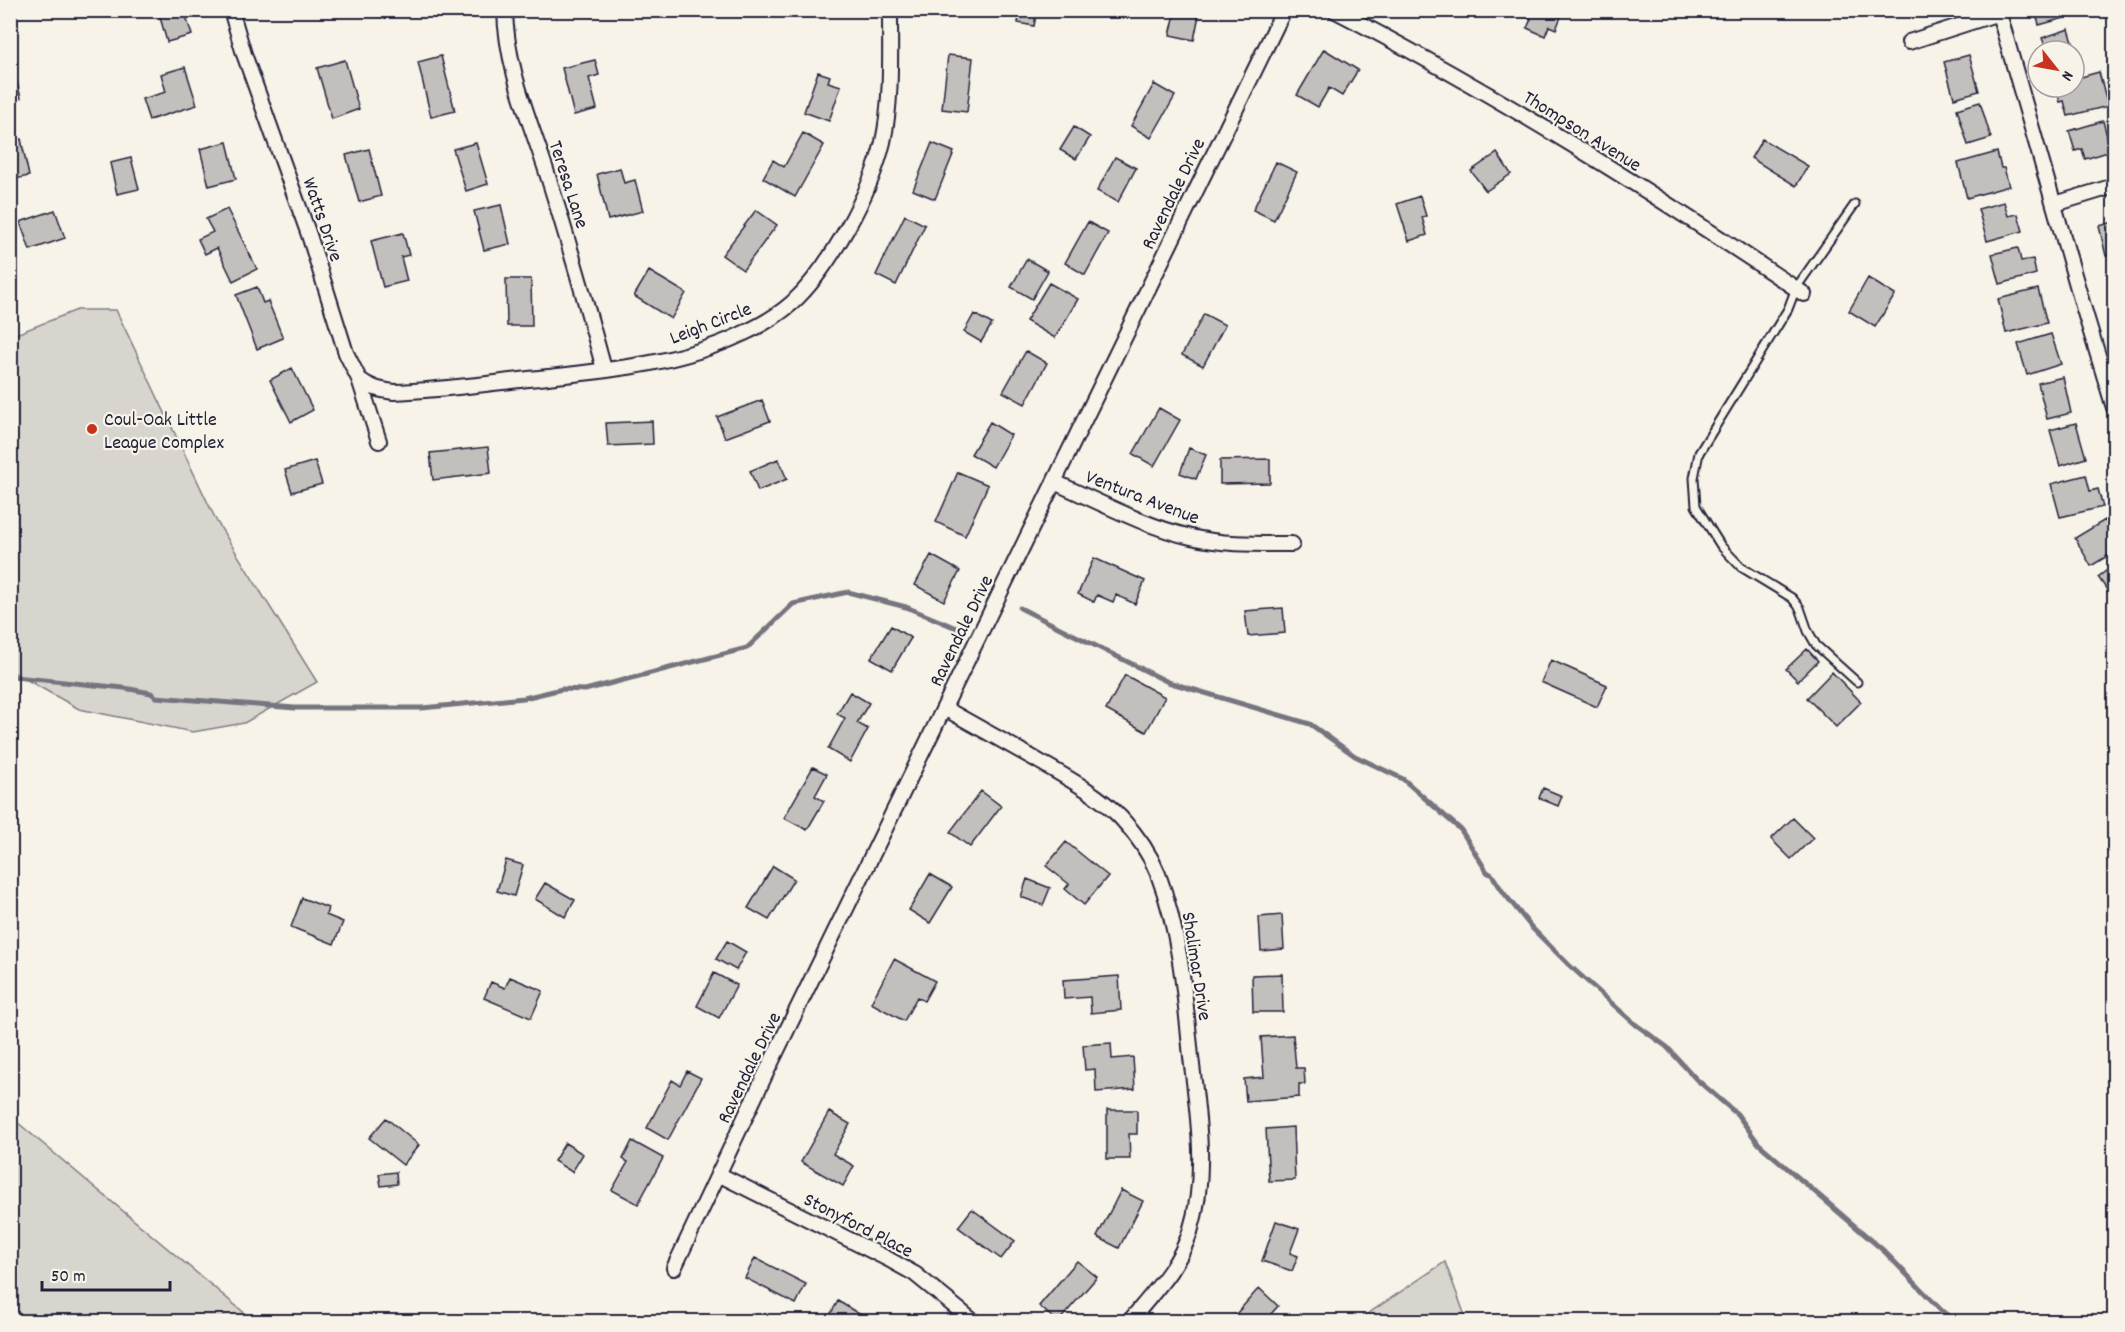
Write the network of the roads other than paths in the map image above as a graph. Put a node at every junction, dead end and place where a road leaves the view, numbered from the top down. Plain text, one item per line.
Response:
1 (231, 10) edge
2 (505, 10) edge
3 (890, 10) edge
4 (1284, 10) edge
5 (1334, 10) edge
6 (1998, 12) edge
7 (1909, 42) dead end
8 (2115, 186) edge
9 (1856, 204) dead end
10 (2055, 204) junction
11 (1800, 291) junction
12 (604, 369) junction
13 (359, 379) junction
14 (2115, 408) edge
15 (379, 441) dead end
16 (1054, 482) junction
17 (1292, 544) dead end
18 (1857, 682) dead end
19 (944, 708) junction
20 (718, 1174) junction
21 (674, 1268) dead end
22 (975, 1322) edge
23 (1129, 1322) edge

1 - 13 street, Watts Drive
2 - 12 street, Teresa Lane
3 - 12 street, Leigh Circle
4 - 16 street, Ravendale Drive
5 - 11 street, Thompson Avenue
6 - 7 street
6 - 10 street
8 - 10 street
9 - 11 lane
10 - 14 street
11 - 18 lane
12 - 13 street, Leigh Circle
13 - 15 street, Watts Drive
16 - 17 street, Ventura Avenue
16 - 19 street, Ravendale Drive
19 - 20 street, Ravendale Drive
19 - 23 street, Shalimar Drive
20 - 21 street, Ravendale Drive
20 - 22 street, Stonyford Place

